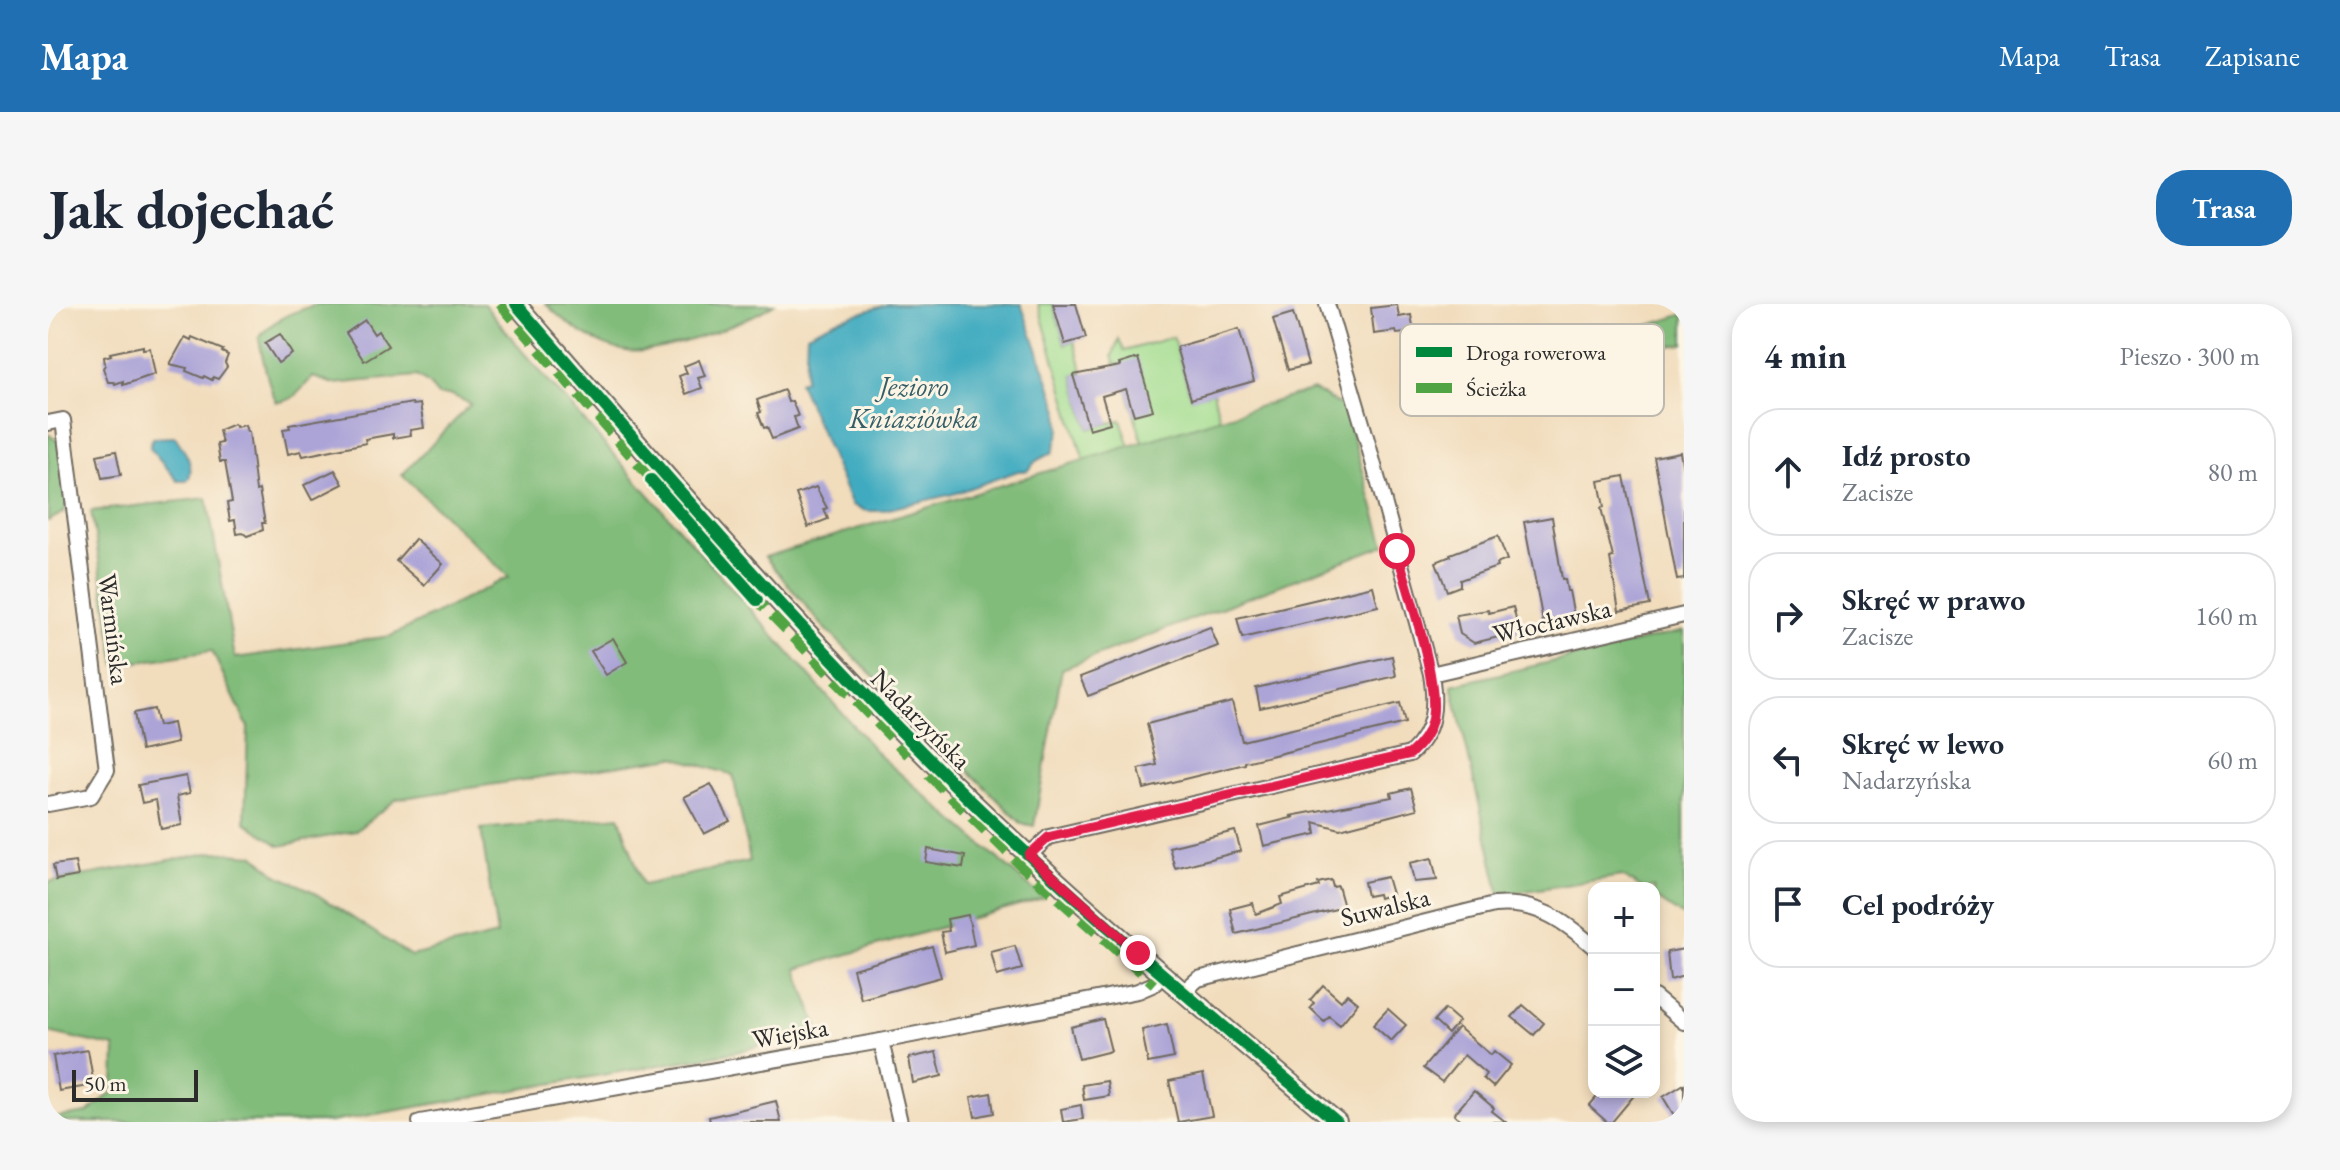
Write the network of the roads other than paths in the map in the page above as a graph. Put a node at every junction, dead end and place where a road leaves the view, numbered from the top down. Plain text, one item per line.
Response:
1 (516, 304) edge
2 (1327, 304) edge
3 (56, 422) edge
4 (1684, 615) edge
5 (1431, 674) junction
6 (48, 804) edge
7 (1029, 855) junction
8 (1588, 942) edge
9 (1162, 975) junction
10 (1183, 992) junction
11 (1660, 1002) edge
12 (1684, 1022) edge
13 (881, 1041) junction
14 (420, 1122) edge
15 (900, 1122) edge
16 (1337, 1122) edge

1 - 7 street, Nadarzyńska
2 - 5 street
3 - 6 street, Warmińska
4 - 5 street, Włocławska
5 - 7 street
7 - 9 street, Nadarzyńska
8 - 10 street, Suwalska
9 - 10 street, Nadarzyńska
9 - 13 street, Wiejska
10 - 16 street, Nadarzyńska
11 - 12 street
13 - 14 street, Wiejska
13 - 15 street

